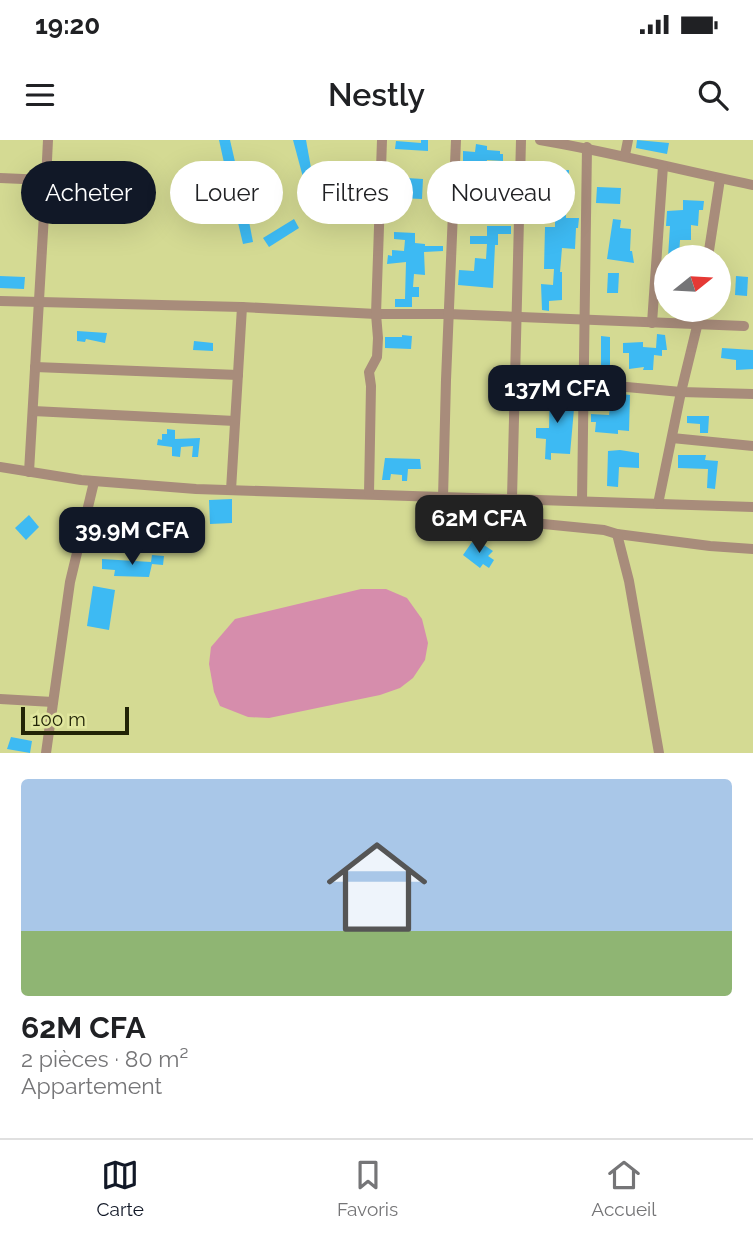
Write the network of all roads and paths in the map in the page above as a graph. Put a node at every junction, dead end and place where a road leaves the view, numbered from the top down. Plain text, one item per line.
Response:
1 (48, 140) edge
2 (382, 140) edge
3 (456, 140) edge
4 (521, 140) edge
5 (540, 140) edge
6 (628, 140) edge
7 (587, 148) junction
8 (625, 155) junction
9 (47, 161) edge
10 (663, 166) junction
11 (0, 178) edge
12 (21, 179) edge
13 (720, 179) junction
14 (753, 185) edge
15 (43, 224) edge
16 (710, 245) edge
17 (0, 301) edge
18 (39, 302) junction
19 (242, 307) junction
20 (376, 314) junction
21 (448, 314) junction
22 (517, 317) junction
23 (584, 320) junction
24 (700, 322) edge
25 (652, 323) junction
26 (699, 326) junction
27 (744, 326) dead end
28 (35, 367) junction
29 (238, 375) junction
30 (583, 383) junction
31 (681, 392) junction
32 (753, 394) edge
33 (33, 411) junction
34 (235, 421) junction
35 (671, 438) junction
36 (753, 446) edge
37 (0, 467) edge
38 (29, 471) junction
39 (94, 482) junction
40 (231, 490) junction
41 (369, 493) junction
42 (443, 498) junction
43 (512, 498) junction
44 (582, 501) junction
45 (658, 504) junction
46 (753, 507) edge
47 (483, 518) dead end
48 (617, 534) junction
49 (753, 549) edge
50 (0, 699) edge
51 (53, 702) junction
52 (46, 753) edge
53 (659, 753) edge

1 - 9 street
2 - 20 street
3 - 21 street
4 - 22 street
5 - 7 street
6 - 8 street
7 - 8 street
7 - 23 street
8 - 10 street
10 - 13 street
10 - 25 street
11 - 12 street
13 - 14 street
13 - 16 street
15 - 18 street
17 - 18 street
18 - 19 street
18 - 28 street
19 - 20 street
19 - 29 street
20 - 21 street
20 - 41 street
21 - 22 street
21 - 42 street
22 - 23 street
22 - 43 street
23 - 25 street
23 - 30 street
24 - 26 street
25 - 26 street
26 - 27 street
26 - 31 street
28 - 29 street
28 - 33 street
29 - 34 street
30 - 31 street
30 - 44 street
31 - 32 street
31 - 35 street
33 - 34 street
33 - 38 street
34 - 40 street
35 - 36 street
35 - 45 street
37 - 38 street
38 - 39 street
39 - 40 street
39 - 51 street
40 - 41 street
41 - 42 street
42 - 43 street
43 - 44 street
44 - 45 street
45 - 46 street
47 - 48 street
48 - 49 street
48 - 53 street
50 - 51 street
51 - 52 street

